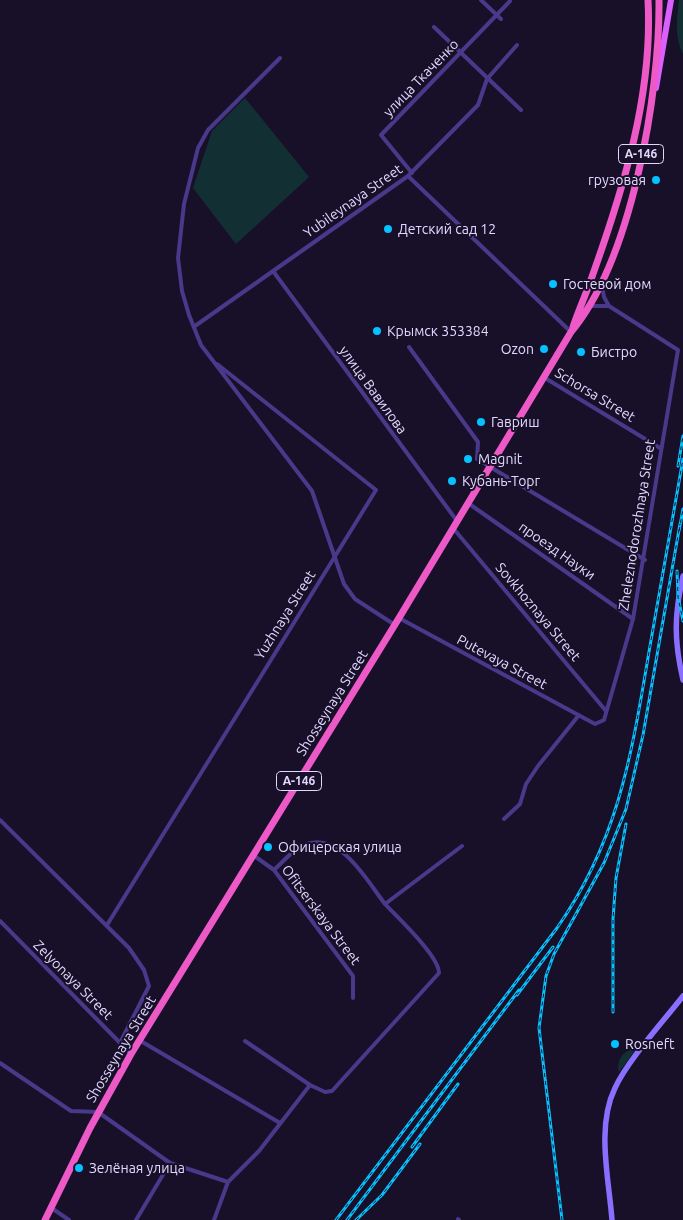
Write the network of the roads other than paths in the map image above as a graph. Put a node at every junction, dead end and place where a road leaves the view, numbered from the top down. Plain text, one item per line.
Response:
1 (482, 0) edge
2 (648, 0) edge
3 (659, 0) edge
4 (671, 0) edge
5 (510, 1) dead end
6 (497, 15) junction
7 (502, 19) dead end
8 (434, 27) dead end
9 (517, 45) dead end
10 (461, 53) junction
11 (280, 58) dead end
12 (487, 80) junction
13 (521, 110) dead end
14 (650, 113) junction
15 (410, 175) junction
16 (273, 271) junction
17 (602, 281) junction
18 (589, 306) junction
19 (609, 306) junction
20 (195, 326) junction
21 (571, 332) junction
22 (409, 347) dead end
23 (217, 364) junction
24 (544, 378) junction
25 (660, 448) junction
26 (491, 466) junction
27 (468, 503) junction
28 (455, 525) junction
29 (334, 557) junction
30 (645, 560) junction
31 (683, 576) edge
32 (399, 618) junction
33 (633, 618) junction
34 (395, 625) junction
35 (683, 680) edge
36 (606, 711) junction
37 (579, 715) junction
38 (595, 724) joint
39 (504, 819) dead end
40 (0, 820) edge
41 (462, 846) dead end
42 (253, 855) junction
43 (274, 870) junction
44 (385, 904) junction
45 (0, 921) edge
46 (107, 925) junction
47 (683, 996) edge
48 (353, 998) dead end
49 (139, 1040) junction
50 (245, 1042) dead end
51 (120, 1043) junction
52 (131, 1054) junction
53 (0, 1063) edge
54 (310, 1084) junction
55 (98, 1112) junction
56 (280, 1123) junction
57 (170, 1163) junction
58 (228, 1182) junction
59 (50, 1208) junction
60 (44, 1220) edge
61 (69, 1220) edge
62 (136, 1220) edge
63 (214, 1220) edge
64 (612, 1220) edge

1 - 6 street
2 - 21 highway, А-146
3 - 14 highway, А-146
4 - 14 main road, А-146
5 - 6 street, улица Ткаченко
6 - 7 street
6 - 10 street, улица Ткаченко
8 - 10 street
9 - 12 street, Yubileynaya Street
10 - 12 street
10 - 15 street, улица Ткаченко
11 - 20 street
12 - 13 street
12 - 15 street, Yubileynaya Street
14 - 17 highway, А-146
15 - 16 street, Yubileynaya Street
15 - 21 street
16 - 20 street, Yubileynaya Street
16 - 28 street, улица Вавилова
17 - 18 highway, А-146
17 - 19 street
18 - 19 street
18 - 21 highway, А-146
19 - 25 street, Zheleznodorozhnaya Street
20 - 23 street
21 - 24 highway, Shosseynaya Street / А-146
22 - 26 street
23 - 29 street
23 - 29 street, Yuzhnaya Street
24 - 25 street, Schorsa Street
24 - 26 highway, Shosseynaya Street / А-146
25 - 30 street, Zheleznodorozhnaya Street
26 - 27 highway, Shosseynaya Street / А-146
26 - 30 street
27 - 28 highway, Shosseynaya Street / А-146
27 - 33 street, проезд Науки
28 - 32 highway, Shosseynaya Street / А-146
28 - 36 street, Sovkhoznaya Street
29 - 34 street
29 - 46 street, Yuzhnaya Street
30 - 33 street, Zheleznodorozhnaya Street
31 - 35 main road
32 - 34 highway, Shosseynaya Street / А-146
32 - 37 street, Putevaya Street
33 - 36 street, Zheleznodorozhnaya Street
34 - 42 highway, Shosseynaya Street / А-146
36 - 38 street, Zheleznodorozhnaya Street
37 - 38 street, Putevaya Street
37 - 39 street
40 - 46 street
41 - 44 street
42 - 43 street, Ofitserskaya Street
42 - 49 highway, Shosseynaya Street / А-146
43 - 44 street
43 - 48 street, Ofitserskaya Street
44 - 54 street
45 - 51 street, Zelyonaya Street
46 - 51 street
47 - 64 main road
49 - 52 highway, Shosseynaya Street / А-146
49 - 56 street
50 - 54 street
51 - 52 street, Zelyonaya Street
52 - 55 highway, Shosseynaya Street / А-146
53 - 55 street
54 - 56 street
55 - 57 street
55 - 59 highway, Shosseynaya Street / А-146
56 - 58 street
57 - 58 street
57 - 62 street
58 - 63 street
59 - 60 highway, Shosseynaya Street / А-146
59 - 61 street

